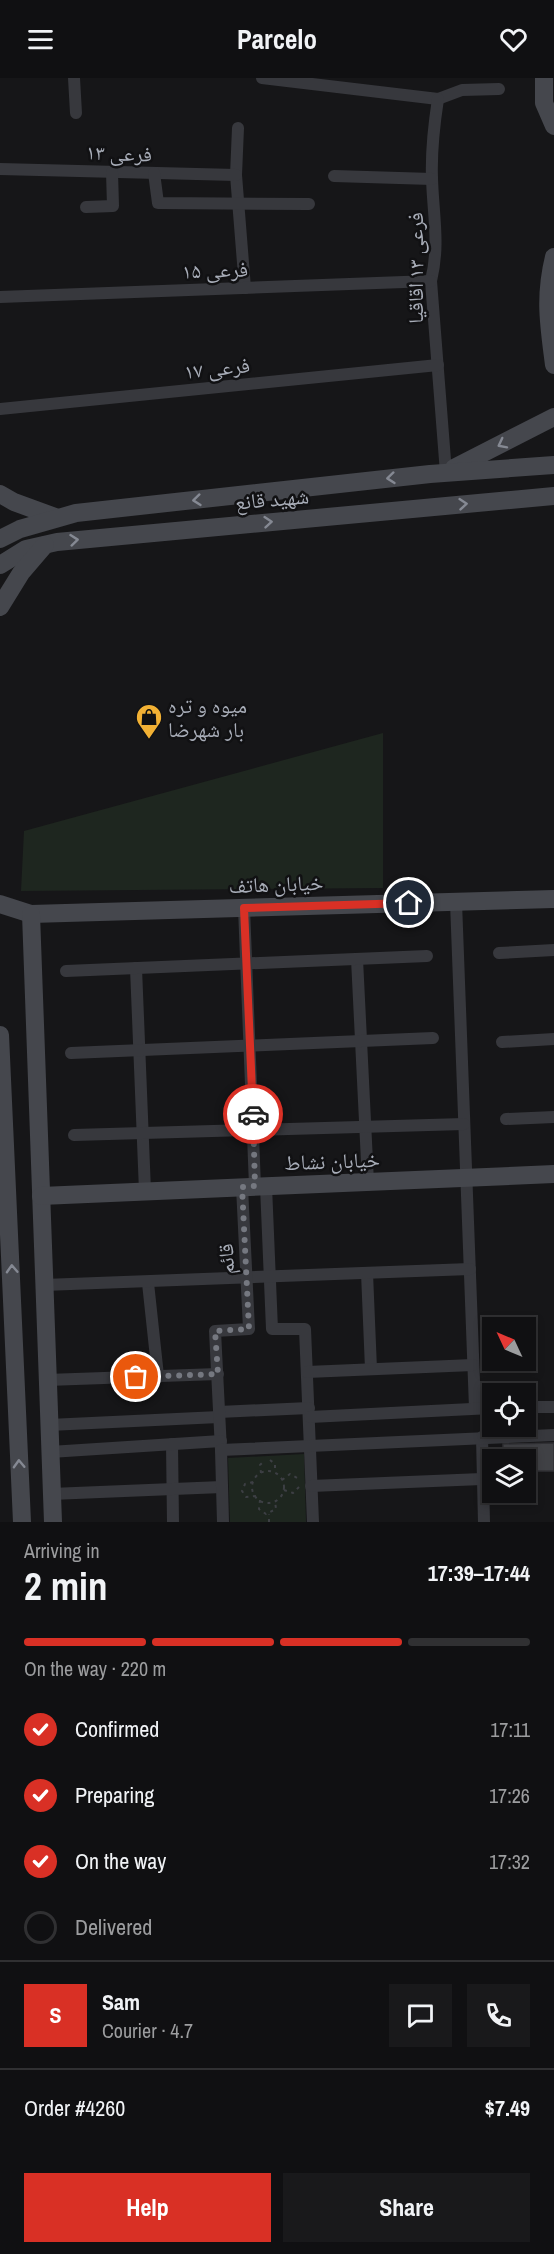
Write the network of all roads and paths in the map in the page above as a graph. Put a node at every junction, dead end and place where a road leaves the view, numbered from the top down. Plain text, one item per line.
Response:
1 (74, 78) edge
2 (262, 78) edge
3 (544, 78) edge
4 (499, 89) dead end
5 (438, 99) junction
6 (76, 113) dead end
7 (554, 126) edge
8 (237, 128) dead end
9 (0, 169) edge
10 (112, 172) junction
11 (154, 173) junction
12 (236, 176) junction
13 (334, 176) dead end
14 (432, 179) junction
15 (238, 203) junction
16 (309, 204) dead end
17 (86, 207) dead end
18 (554, 257) edge
19 (431, 281) junction
20 (244, 288) junction
21 (0, 297) edge
22 (438, 364) junction
23 (554, 365) edge
24 (0, 409) edge
25 (554, 417) edge
26 (554, 465) edge
27 (446, 472) junction
28 (0, 494) edge
29 (554, 496) edge
30 (55, 517) junction
31 (0, 539) edge
32 (45, 545) junction
33 (0, 564) edge
34 (0, 607) edge
35 (554, 899) edge
36 (456, 902) junction
37 (0, 904) edge
38 (244, 908) junction
39 (31, 914) junction
40 (554, 950) edge
41 (499, 953) dead end
42 (427, 956) dead end
43 (357, 959) junction
44 (246, 963) junction
45 (136, 968) junction
46 (66, 971) dead end
47 (0, 1035) edge
48 (433, 1038) dead end
49 (362, 1039) junction
50 (554, 1039) edge
51 (502, 1042) dead end
52 (251, 1046) junction
53 (141, 1050) junction
54 (71, 1053) dead end
55 (554, 1117) edge
56 (506, 1119) dead end
57 (464, 1124) junction
58 (366, 1127) junction
59 (253, 1130) junction
60 (142, 1134) junction
61 (75, 1136) dead end
62 (554, 1174) edge
63 (466, 1179) junction
64 (368, 1182) junction
65 (254, 1187) junction
66 (146, 1191) junction
67 (41, 1196) junction
68 (470, 1269) junction
69 (367, 1273) junction
70 (270, 1277) junction
71 (246, 1278) junction
72 (148, 1283) junction
73 (44, 1285) junction
74 (15, 1342) junction
75 (0, 1356) edge
76 (473, 1365) junction
77 (371, 1370) junction
78 (307, 1372) junction
79 (0, 1373) edge
80 (218, 1374) junction
81 (158, 1376) junction
82 (47, 1380) junction
83 (16, 1384) junction
84 (536, 1407) edge
85 (554, 1407) edge
86 (475, 1408) junction
87 (482, 1408) edge
88 (309, 1413) junction
89 (219, 1415) junction
90 (49, 1425) junction
91 (554, 1435) edge
92 (536, 1436) edge
93 (482, 1437) joint
94 (172, 1444) junction
95 (221, 1446) junction
96 (310, 1446) junction
97 (482, 1449) edge
98 (50, 1452) junction
99 (275, 1472) junction
100 (261, 1473) junction
101 (482, 1479) edge
102 (282, 1480) junction
103 (253, 1482) junction
104 (311, 1486) junction
105 (222, 1487) junction
106 (173, 1489) junction
107 (284, 1489) junction
108 (51, 1494) junction
109 (256, 1496) junction
110 (260, 1500) junction
111 (275, 1500) junction
112 (483, 1503) edge
113 (269, 1514) junction
114 (22, 1522) edge
115 (52, 1522) edge
116 (173, 1522) edge
117 (223, 1522) edge
118 (269, 1522) edge
119 (313, 1522) edge
120 (484, 1522) edge

1 - 6 street
2 - 5 street
3 - 7 main road
4 - 5 street
5 - 14 street, فرعی ۱۳ اقاقیا
8 - 12 street
9 - 10 street, فرعی ۱۳
10 - 11 street, فرعی ۱۳
10 - 17 street
11 - 12 street, فرعی ۱۳
11 - 15 street
12 - 15 street
13 - 14 street
14 - 19 street, فرعی ۱۳ اقاقیا
15 - 16 street
15 - 20 street
18 - 23 main road
19 - 20 street, فرعی ۱۵
19 - 22 street, فرعی ۱۳ اقاقیا
20 - 21 street, فرعی ۱۵
22 - 24 street, فرعی ۱۷
22 - 27 street, فرعی ۱۳ اقاقیا
25 -> 27 main road
26 - 27 main road, شهید قانع
27 -> 30 main road, شهید قانع
28 - 30 main road
32 -> 29 main road, شهید قانع
30 - 31 main road, شهید قانع
32 - 33 main road, شهید قانع
32 - 34 main road
35 - 36 main road, خیابان هاتف
36 - 38 main road, خیابان هاتف
36 - 57 street
37 - 39 main road, خیابان هاتف
38 - 39 main road, خیابان هاتف
38 - 44 street
39 - 67 main road
40 - 41 street
42 - 43 street
43 - 44 street
43 - 49 street
44 - 45 street
44 - 52 street
45 - 46 street
45 - 53 street
74 -> 47 main road
48 - 49 street
49 - 52 street
49 - 58 street
50 - 51 street
52 - 53 street
52 - 59 street
53 - 54 street
53 - 60 street
55 - 56 street
57 - 58 street
57 - 63 street
58 - 59 street
58 - 64 street
59 - 60 street
59 - 65 street
60 - 61 street
60 - 66 street
62 - 63 main road, خیابان نشاط
63 - 64 main road, خیابان نشاط
63 - 68 street
64 - 65 main road, خیابان نشاط
65 - 66 main road, خیابان نشاط
65 - 70 street
65 - 71 street, قائم
66 - 67 main road, خیابان نشاط
67 - 73 main road
68 - 69 street
68 - 76 street
69 - 70 street
69 - 77 street
70 - 71 street
70 - 78 street
71 - 72 street
71 - 80 street, قائم
72 - 73 street
72 - 81 street
73 - 82 main road
74 - 75 main road
74 - 83 main road
76 - 77 street
76 - 86 street
77 - 78 street
78 - 88 street
79 - 83 main road
80 - 81 street
80 - 89 street
81 - 82 street
82 - 90 main road
114 -> 83 main road
84 - 85 street
86 - 87 street
86 - 88 street
88 - 89 street
88 - 96 street
89 - 90 street
89 - 95 street
90 - 98 main road
91 - 92 street
93 - 96 street
93 - 97 street
94 - 95 street
94 - 98 street
94 - 106 street
95 - 96 street
95 - 105 street
96 - 104 street
98 - 108 main road
99 - 100 path
99 - 100 path
99 - 102 path
100 - 103 path
101 - 104 street
102 - 107 path
102 - 107 path
103 - 109 path
103 - 109 path
104 - 119 street
105 - 106 street
105 - 117 street
106 - 108 street
106 - 116 street
107 - 111 path
108 - 115 main road
109 - 110 path
110 - 111 path
110 - 113 path
111 - 113 path
112 - 120 street
113 - 118 path

